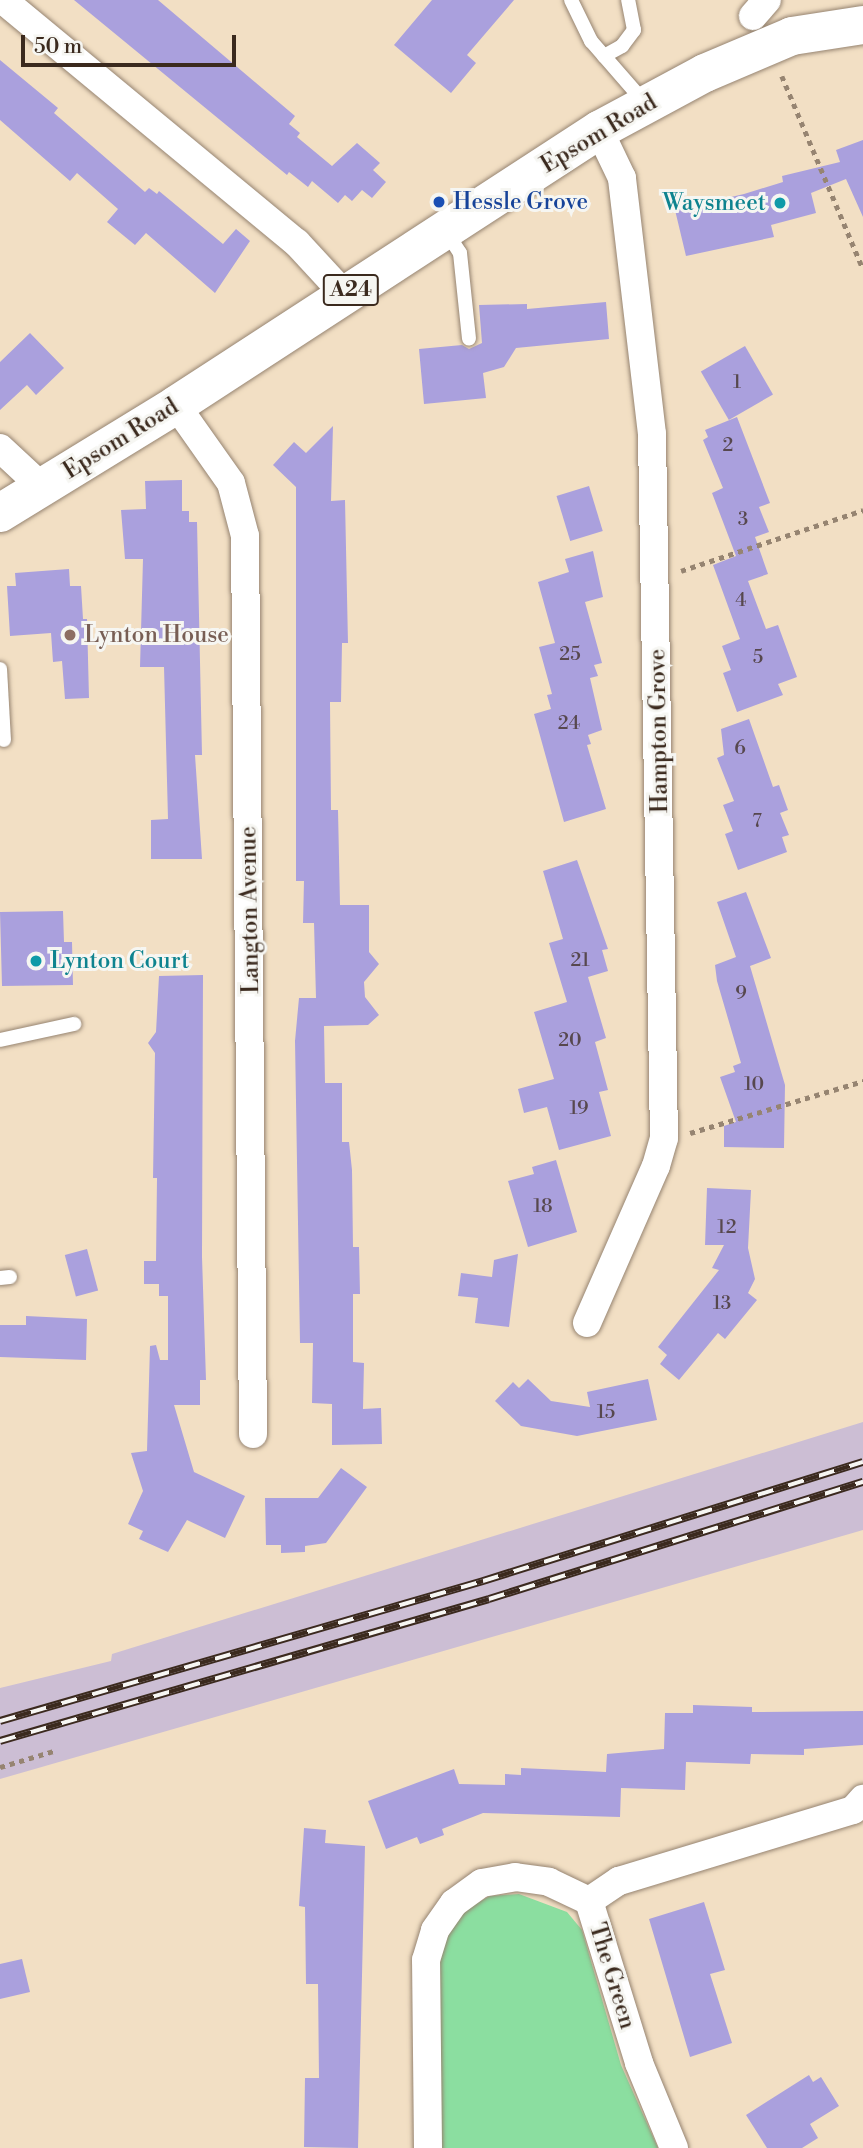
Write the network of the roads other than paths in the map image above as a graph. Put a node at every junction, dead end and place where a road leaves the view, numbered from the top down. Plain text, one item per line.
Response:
1 (3, 0) edge
2 (571, 0) edge
3 (628, 0) edge
4 (763, 21) edge
5 (863, 25) edge
6 (604, 56) junction
7 (646, 104) junction
8 (599, 131) junction
9 (445, 229) junction
10 (344, 294) junction
11 (469, 339) dead end
12 (176, 405) junction
13 (0, 448) edge
14 (42, 487) junction
15 (0, 513) edge
16 (0, 669) edge
17 (4, 740) dead end
18 (74, 1024) dead end
19 (0, 1040) edge
20 (587, 1323) dead end
21 (253, 1434) dead end
22 (863, 1799) edge
23 (589, 1900) junction
24 (428, 2148) edge
25 (674, 2148) edge

1 - 10 street
2 - 6 lane
3 - 6 lane
4 - 5 highway, Epsom Road / A24
4 - 7 highway, Epsom Road / A24
6 - 7 lane
7 - 8 highway, Epsom Road / A24
8 - 9 highway, Epsom Road / A24
8 - 20 street, Hampton Grove
9 - 10 highway, Epsom Road / A24
9 - 11 lane
10 - 12 highway, Epsom Road / A24
12 - 14 highway, Epsom Road / A24
12 - 21 street, Langton Avenue
13 - 14 street
14 - 15 highway, Epsom Road / A24
16 - 17 lane
18 - 19 lane
22 - 23 street
23 - 24 street, The Green
23 - 25 street, The Green

